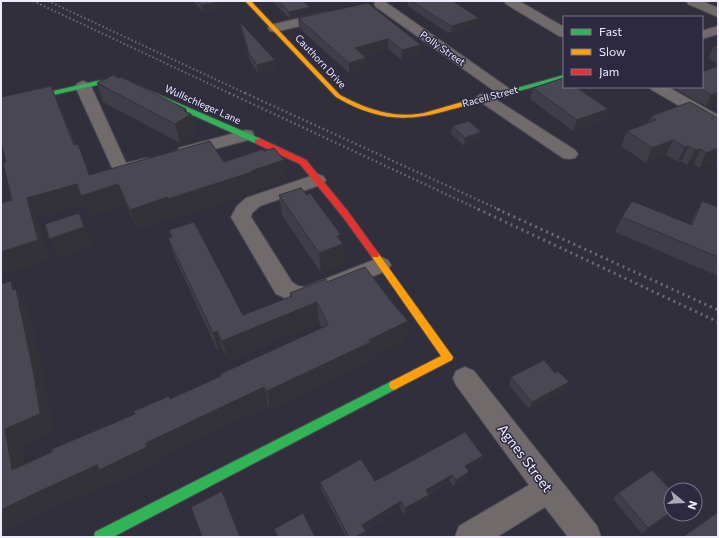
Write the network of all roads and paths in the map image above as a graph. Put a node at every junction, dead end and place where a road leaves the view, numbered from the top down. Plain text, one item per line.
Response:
1 (248, 1) edge
2 (510, 1) edge
3 (692, 1) edge
4 (386, 2) edge
5 (365, 7) edge
6 (718, 13) edge
7 (335, 14) edge
8 (275, 28) junction
9 (718, 30) edge
10 (563, 32) edge
11 (703, 35) edge
12 (563, 76) edge
13 (83, 86) junction
14 (659, 88) edge
15 (505, 92) junction
16 (484, 98) junction
17 (1, 105) edge
18 (415, 116) joint
19 (718, 122) edge
20 (246, 135) junction
21 (569, 154) dead end
22 (318, 180) junction
23 (381, 264) junction
24 (465, 378) dead end
25 (548, 489) junction
26 (100, 537) edge
27 (470, 537) edge
28 (586, 537) edge

1 - 8 street, Cauthorn Drive
2 - 10 street
3 - 6 street
4 - 5 street
4 - 15 street, Polly Street
7 - 8 street
8 - 18 street, Cauthorn Drive
9 - 11 street
12 - 15 street, Racell Street
13 - 17 street, Wullschleger Lane
13 - 20 street, Wullschleger Lane
13 - 20 street
14 - 19 street
15 - 16 street, Racell Street
16 - 18 street, Racell Street
16 - 21 street
20 - 22 street, Wullschleger Lane
22 - 23 street, Wullschleger Lane
22 - 23 street
23 - 26 street
24 - 25 street, Agnes Street
25 - 27 street
25 - 28 street, Agnes Street

